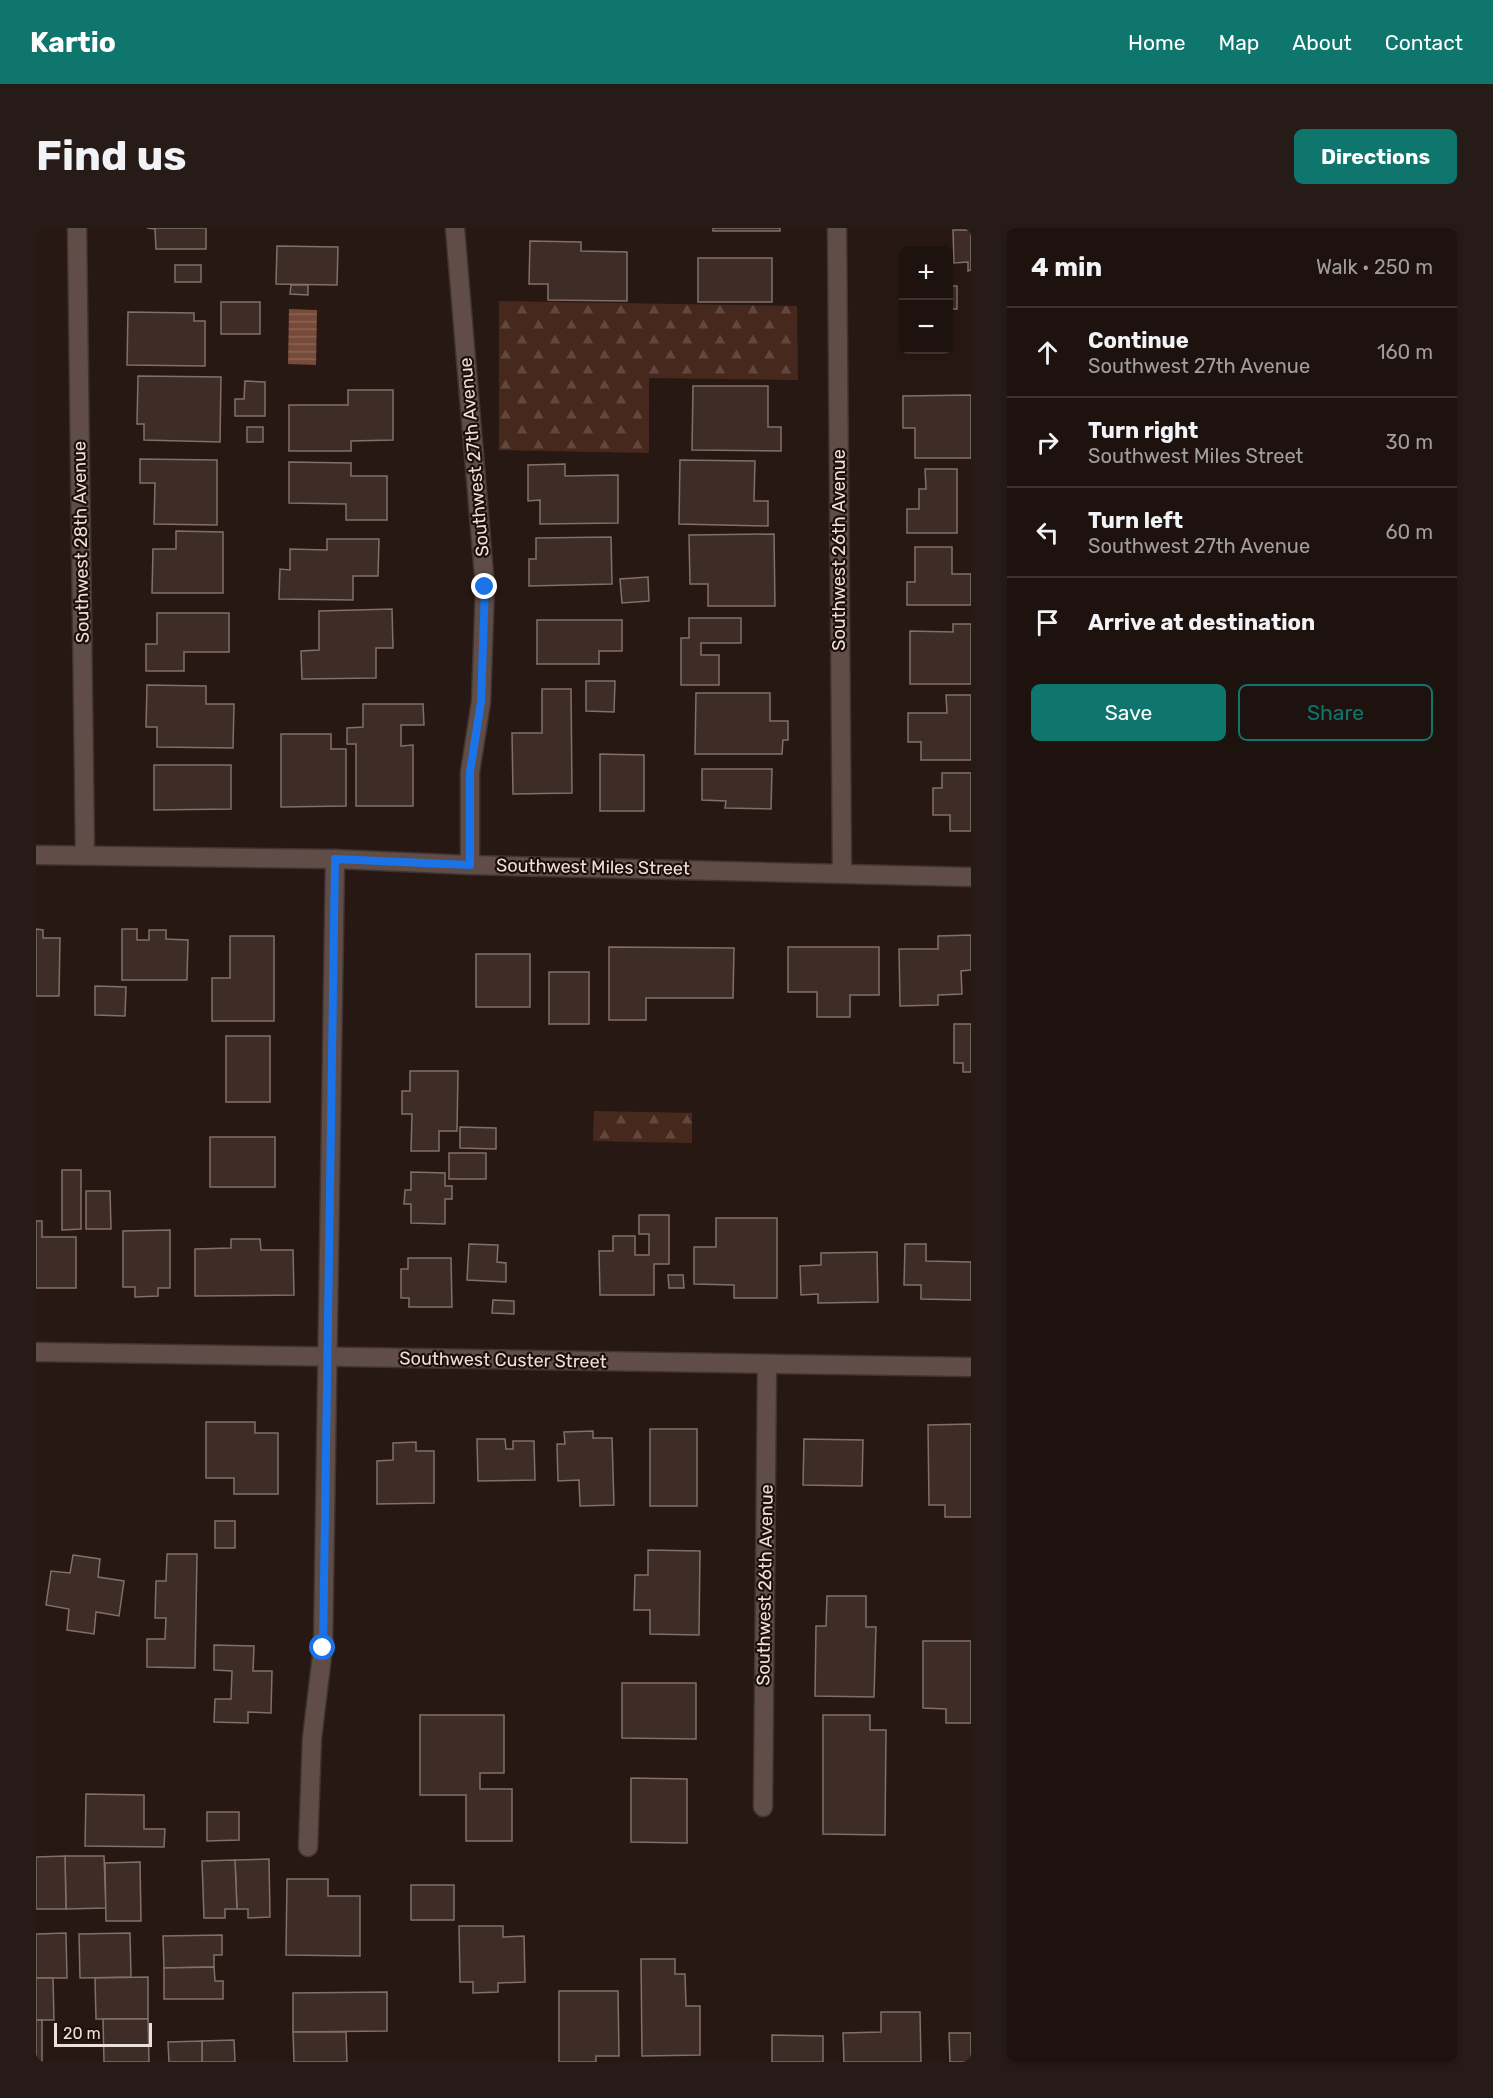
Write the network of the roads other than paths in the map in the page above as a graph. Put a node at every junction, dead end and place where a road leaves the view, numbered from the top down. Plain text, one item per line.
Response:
1 (77, 228) edge
2 (455, 228) edge
3 (837, 228) edge
4 (36, 855) edge
5 (85, 855) junction
6 (335, 859) junction
7 (470, 865) junction
8 (842, 872) junction
9 (971, 877) edge
10 (36, 1352) edge
11 (328, 1357) junction
12 (767, 1364) junction
13 (971, 1367) edge
14 (763, 1807) dead end
15 (308, 1847) dead end

1 - 5 street, Southwest 28th Avenue
2 - 7 street, Southwest 27th Avenue
3 - 8 street, Southwest 26th Avenue
4 - 5 street, Southwest Miles Street
5 - 6 street, Southwest Miles Street
6 - 7 street, Southwest Miles Street
6 - 11 street
7 - 8 street, Southwest Miles Street
8 - 9 street, Southwest Miles Street
10 - 11 street, Southwest Custer Street
11 - 12 street, Southwest Custer Street
11 - 15 street
12 - 13 street, Southwest Custer Street
12 - 14 street, Southwest 26th Avenue

